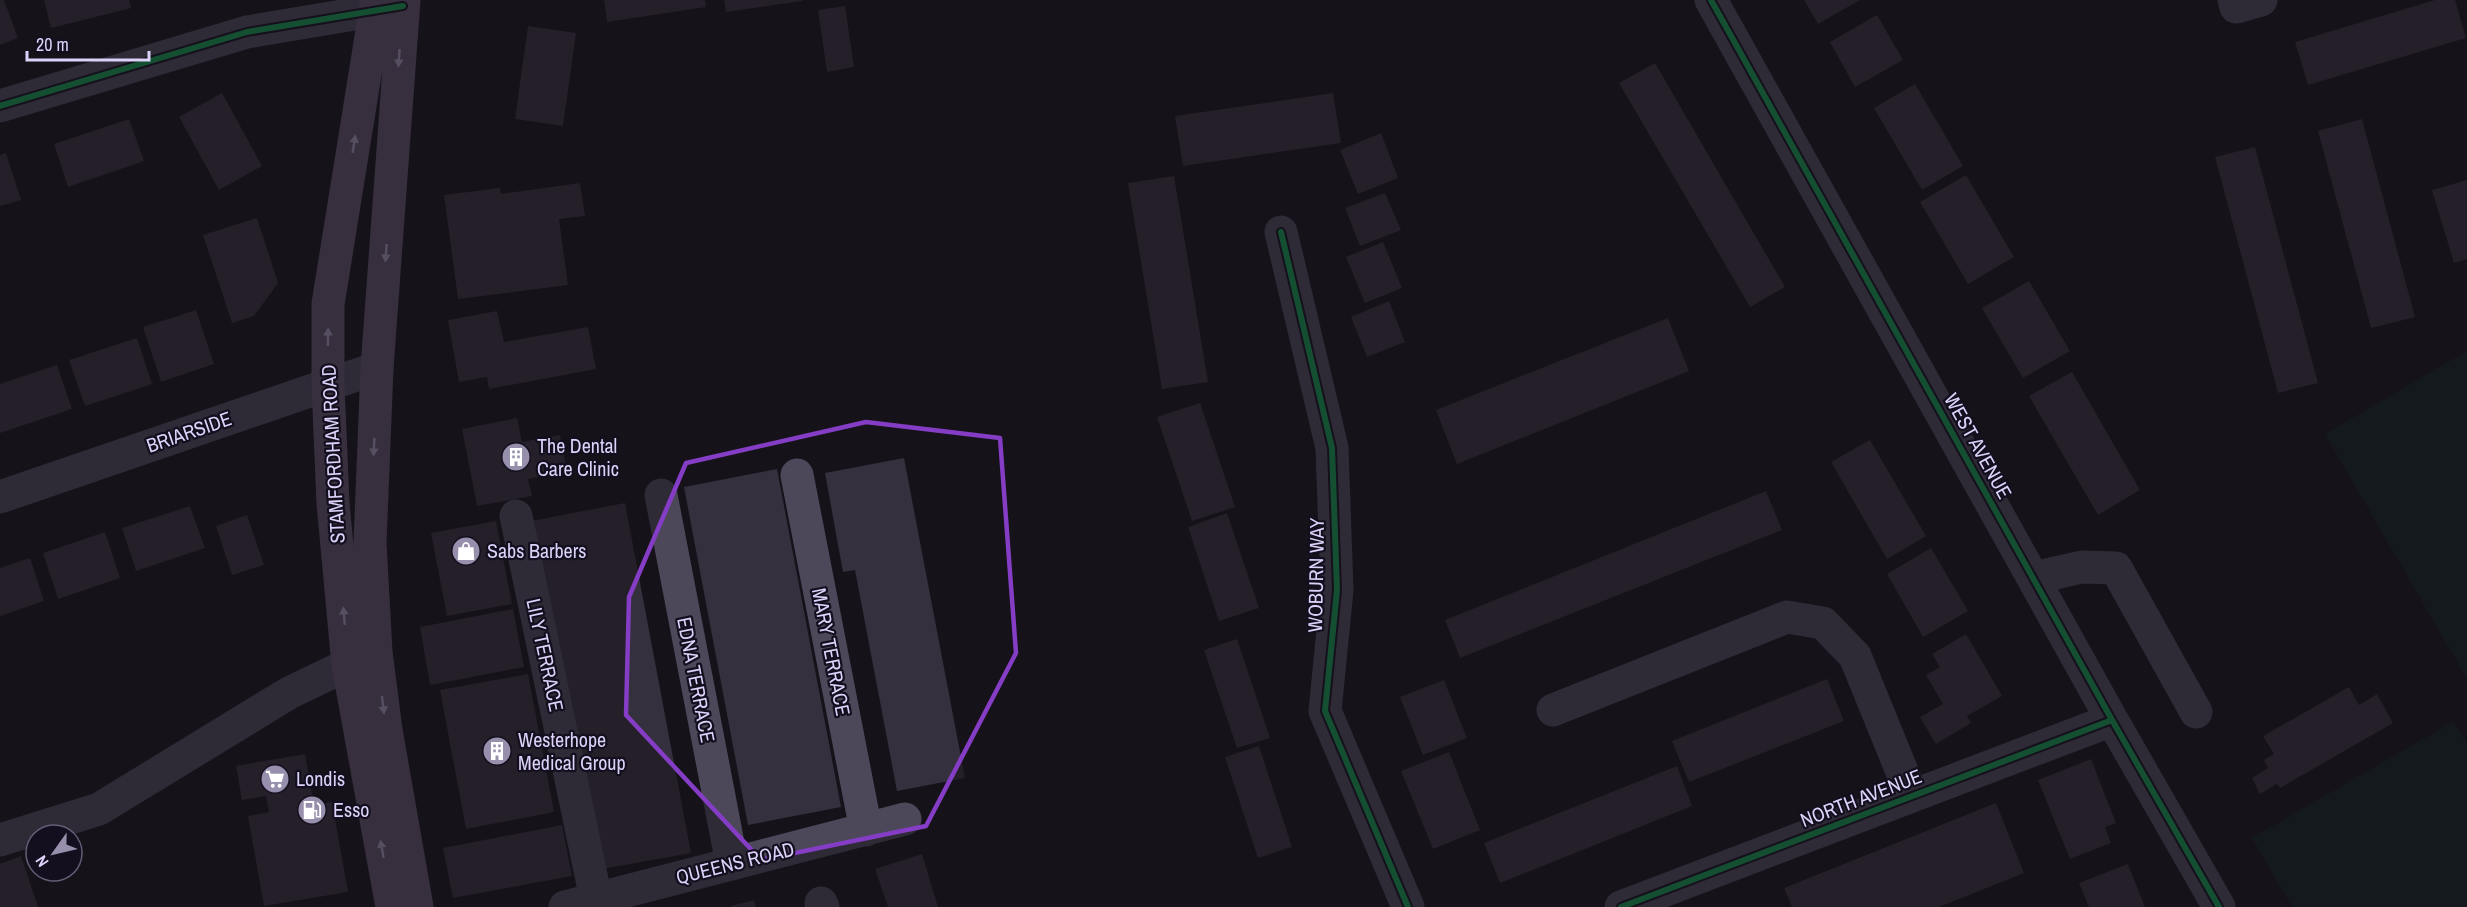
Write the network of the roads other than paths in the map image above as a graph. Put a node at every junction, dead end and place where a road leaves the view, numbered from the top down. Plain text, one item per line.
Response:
1 (1711, 0) edge
2 (2234, 0) edge
3 (2261, 0) edge
4 (390, 4) edge
5 (0, 106) edge
6 (1281, 232) dead end
7 (377, 368) junction
8 (328, 385) junction
9 (796, 475) dead end
10 (661, 495) dead end
11 (0, 497) edge
12 (516, 516) dead end
13 (2033, 578) junction
14 (362, 658) junction
15 (1553, 710) dead end
16 (2196, 712) dead end
17 (2112, 720) junction
18 (1912, 796) junction
19 (905, 819) dead end
20 (866, 830) junction
21 (0, 840) edge
22 (732, 864) junction
23 (580, 903) edge
24 (393, 907) edge
25 (417, 907) edge
26 (1408, 907) edge
27 (1622, 907) edge
28 (2219, 907) edge

1 - 13 street, WEST AVENUE
2 - 3 street
4 - 5 street
4 -> 7 main road, STAMFORDHAM ROAD
8 -> 4 main road, STAMFORDHAM ROAD
6 - 26 street, WOBURN WAY
7 - 8 street, BRIARSIDE
7 -> 14 main road, STAMFORDHAM ROAD
8 - 11 street, BRIARSIDE
14 -> 8 main road, STAMFORDHAM ROAD
9 - 20 street, MARY TERRACE
10 - 22 street, EDNA TERRACE
12 - 23 street, LILY TERRACE
13 - 16 street
13 - 17 street, WEST AVENUE
14 - 21 street
24 -> 14 main road, STAMFORDHAM ROAD
14 -> 25 main road, STAMFORDHAM ROAD
15 - 18 street
17 - 18 street, NORTH AVENUE
17 - 28 street, WEST AVENUE
18 - 27 street, NORTH AVENUE
19 - 20 street, QUEENS ROAD
20 - 22 street, QUEENS ROAD
22 - 23 street, QUEENS ROAD

